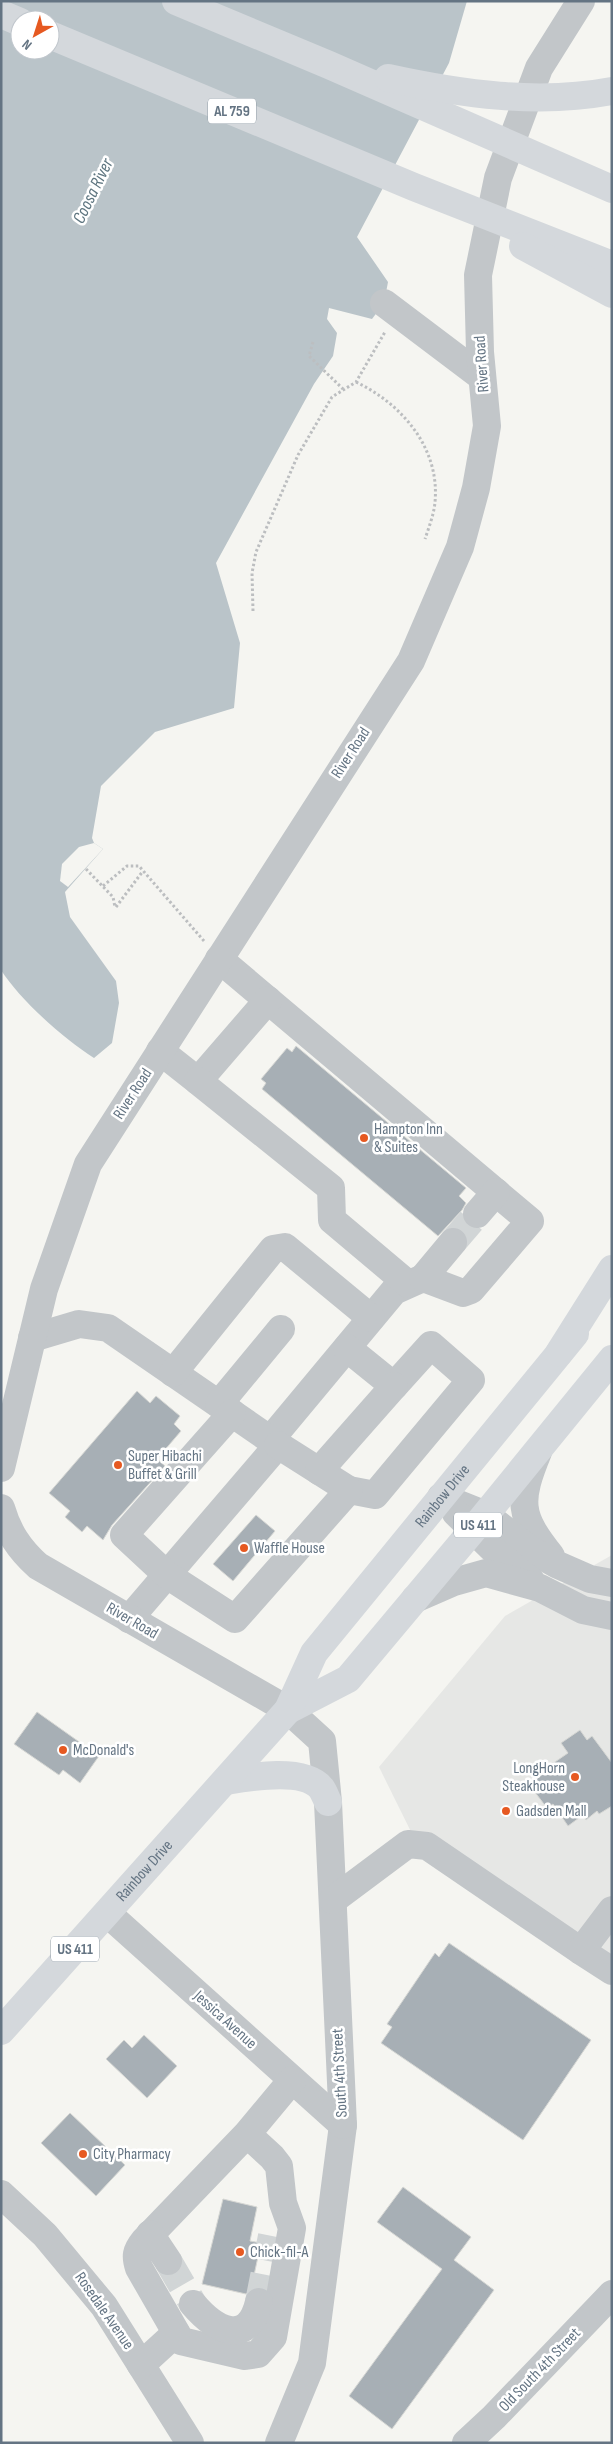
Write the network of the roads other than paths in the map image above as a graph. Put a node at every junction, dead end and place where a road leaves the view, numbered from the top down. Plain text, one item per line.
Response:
1 (176, 1) edge
2 (581, 1) edge
3 (60, 39) edge
4 (330, 65) junction
5 (612, 91) edge
6 (414, 187) junction
7 (612, 189) edge
8 (612, 265) edge
9 (612, 294) edge
10 (384, 303) dead end
11 (482, 377) junction
12 (219, 958) junction
13 (268, 1000) junction
14 (160, 1051) junction
15 (198, 1081) junction
16 (496, 1192) junction
17 (477, 1214) tunnel mouth
18 (454, 1242) tunnel mouth
19 (612, 1269) edge
20 (416, 1281) junction
21 (612, 1291) edge
22 (372, 1318) junction
23 (280, 1329) dead end
24 (32, 1338) junction
25 (347, 1348) junction
26 (559, 1353) junction
27 (612, 1359) edge
28 (173, 1372) junction
29 (394, 1386) junction
30 (226, 1408) junction
31 (274, 1443) junction
32 (539, 1449) junction
33 (1, 1468) edge
34 (319, 1471) junction
35 (348, 1490) junction
36 (441, 1497) junction
37 (1, 1508) edge
38 (479, 1523) junction
39 (558, 1565) junction
40 (168, 1576) junction
41 (612, 1583) edge
42 (540, 1588) junction
43 (415, 1599) junction
44 (612, 1616) edge
45 (129, 1619) junction
46 (288, 1710) junction
47 (226, 1781) junction
48 (328, 1802) junction
49 (333, 1900) junction
50 (612, 1910) edge
51 (108, 1914) junction
52 (581, 1951) junction
53 (612, 1971) edge
54 (1, 2031) edge
55 (292, 2080) junction
56 (343, 2125) junction
57 (247, 2134) junction
58 (1, 2194) edge
59 (283, 2203) junction
60 (150, 2234) junction
61 (272, 2236) tunnel mouth
62 (168, 2261) tunnel mouth
63 (612, 2294) edge
64 (259, 2302) tunnel mouth
65 (193, 2304) tunnel mouth
66 (176, 2334) junction
67 (272, 2337) junction
68 (315, 2345) junction
69 (141, 2365) junction
70 (190, 2443) edge
71 (279, 2443) edge
72 (466, 2443) edge

1 - 4 main road
2 - 11 street, River Road
3 - 6 main road, AL 759
4 - 5 main road
4 - 7 main road
6 - 8 main road, AL 759
6 - 9 main road
10 - 11 street
11 - 12 street, River Road
12 - 13 street
12 - 14 street, River Road
13 - 15 street
13 - 16 street
14 - 15 street
14 - 24 street, River Road
15 - 20 street
16 - 17 street
16 - 20 street
18 - 20 street
19 - 26 main road
20 - 22 street
21 - 26 main road, Rainbow Drive / US 411
22 - 25 street
22 - 28 street
23 - 30 street
24 - 28 street
24 - 33 street, River Road
25 - 29 street
25 - 31 street
26 - 36 main road, Rainbow Drive / US 411
27 - 32 main road, Rainbow Drive / US 411
28 - 30 street
29 - 34 street
29 - 35 street
30 - 31 street
30 - 40 street
31 - 34 street
31 - 40 street
32 - 38 main road, Rainbow Drive / US 411
32 - 39 street
34 - 35 street
35 - 40 street
36 - 38 street
36 - 46 main road, Rainbow Drive / US 411
37 - 45 street, River Road
38 - 39 street
38 - 42 street
38 - 43 main road, Rainbow Drive / US 411
39 - 41 street
40 - 45 street
42 - 43 street
42 - 44 street
43 - 46 main road, Rainbow Drive / US 411
45 - 46 street, River Road
46 - 47 main road, Rainbow Drive / US 411
46 - 48 street, South 4th Street
47 - 48 main road
47 - 51 main road, Rainbow Drive / US 411
48 - 49 street, South 4th Street
49 - 52 street
49 - 56 street, South 4th Street
50 - 52 street
51 - 54 main road, Rainbow Drive / US 411
51 - 55 street, Jessica Avenue
52 - 53 street
55 - 56 street, Jessica Avenue
55 - 57 street
56 - 68 street, South 4th Street
57 - 59 street
57 - 60 street
58 - 69 street, Rosedale Avenue
59 - 61 street
59 - 67 street
60 - 62 street
60 - 66 street
63 - 72 street, Old South 4th Street
64 - 65 street
66 - 67 street
66 - 69 street
67 - 68 street
68 - 71 street, South 4th Street
69 - 70 street, Rosedale Avenue

